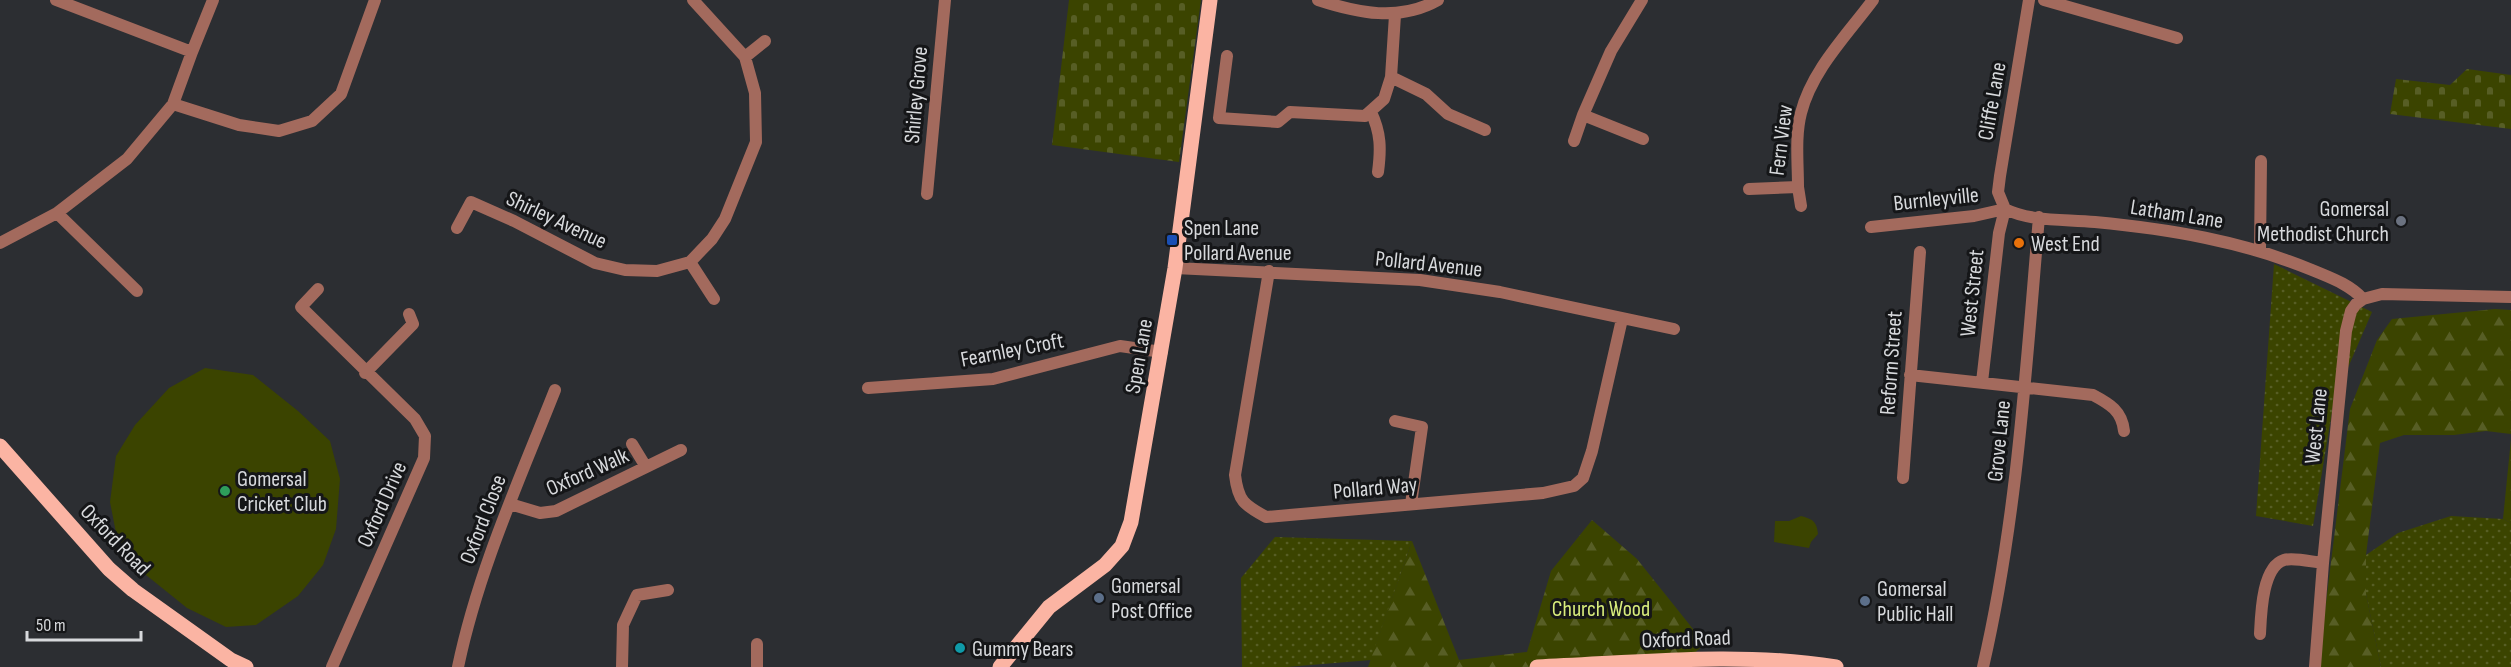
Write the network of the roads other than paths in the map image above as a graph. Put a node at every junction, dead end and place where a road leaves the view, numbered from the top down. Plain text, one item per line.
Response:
1 (56, 0) edge
2 (213, 0) edge
3 (375, 0) edge
4 (693, 0) edge
5 (945, 0) edge
6 (1210, 0) edge
7 (1318, 0) edge
8 (1438, 0) edge
9 (1642, 0) edge
10 (1873, 0) edge
11 (2029, 0) edge
12 (2044, 0) edge
13 (1395, 15) junction
14 (2177, 38) dead end
15 (765, 41) dead end
16 (192, 52) junction
17 (1227, 56) dead end
18 (745, 57) junction
19 (1391, 77) junction
20 (174, 104) junction
21 (1371, 112) junction
22 (1583, 115) junction
23 (1485, 130) dead end
24 (1643, 139) dead end
25 (1574, 141) dead end
26 (2261, 161) dead end
27 (1378, 172) dead end
28 (1798, 187) junction
29 (1749, 189) dead end
30 (927, 194) dead end
31 (1801, 206) dead end
32 (2005, 209) junction
33 (57, 213) junction
34 (2039, 217) junction
35 (1871, 227) dead end
36 (457, 228) dead end
37 (0, 243) edge
38 (2260, 250) junction
39 (1920, 252) dead end
40 (690, 262) junction
41 (1175, 268) junction
42 (1269, 271) junction
43 (318, 289) dead end
44 (137, 291) dead end
45 (2511, 297) edge
46 (714, 299) dead end
47 (2363, 299) junction
48 (1622, 319) junction
49 (415, 322) dead end
50 (1674, 329) dead end
51 (1162, 352) junction
52 (365, 373) junction
53 (1910, 375) junction
54 (1982, 382) junction
55 (868, 388) dead end
56 (2025, 388) junction
57 (555, 390) dead end
58 (1395, 421) dead end
59 (2124, 431) dead end
60 (632, 444) dead end
61 (0, 446) edge
62 (681, 450) dead end
63 (646, 467) junction
64 (1903, 478) dead end
65 (510, 504) junction
66 (1411, 504) junction
67 (2323, 563) junction
68 (668, 590) dead end
69 (2260, 634) dead end
70 (757, 644) dead end
71 (229, 663) edge
72 (246, 667) edge
73 (332, 667) edge
74 (458, 667) edge
75 (622, 667) edge
76 (757, 667) edge
77 (1000, 667) edge
78 (1537, 667) edge
79 (1836, 667) edge
80 (1983, 667) edge
81 (2315, 667) edge

1 - 16 street
2 - 16 street
3 - 20 street
4 - 18 street
5 - 30 street, Shirley Grove
6 - 41 main road, Spen Lane
7 - 13 street
8 - 13 street
9 - 22 street
10 - 28 street, Fern View
11 - 32 street, Cliffe Lane
12 - 14 street
13 - 19 street
15 - 18 street
16 - 20 street
17 - 21 street
18 - 40 street
19 - 21 street
19 - 23 street
20 - 33 street
21 - 27 street
22 - 24 street
22 - 25 street
26 - 38 street
28 - 29 street, Fern View
28 - 31 street
32 - 34 street, Latham Lane
32 - 35 street, Burnleyville
32 - 54 street, West Street
33 - 37 street
33 - 44 street
34 - 38 street, Latham Lane
34 - 56 street, Grove Lane
36 - 40 street, Shirley Avenue
38 - 47 street, Latham Lane
39 - 53 street, Reform Street
40 - 46 street
41 - 42 street, Pollard Avenue
41 - 51 main road, Spen Lane
42 - 48 street, Pollard Avenue
42 - 66 street, Pollard Way
43 - 52 street, Oxford Drive
45 - 47 street
47 - 67 street, West Lane
48 - 50 street, Pollard Avenue
48 - 66 street, Pollard Way
49 - 52 street
51 - 55 street, Fearnley Croft
51 - 77 main road, Spen Lane
52 - 73 street, Oxford Drive
53 - 54 street
53 - 64 street, Reform Street
54 - 56 street
56 - 59 street
56 - 80 street, Grove Lane
57 - 65 street, Oxford Close
58 - 66 street
60 - 63 street, Oxford Walk
61 - 71 main road, Oxford Road
62 - 63 street, Oxford Walk
63 - 65 street, Oxford Walk
65 - 74 street, Oxford Close
67 - 69 street
67 - 81 street, West Lane
68 - 75 street
70 - 76 street
71 - 72 main road, Oxford Road
78 - 79 main road, Oxford Road

